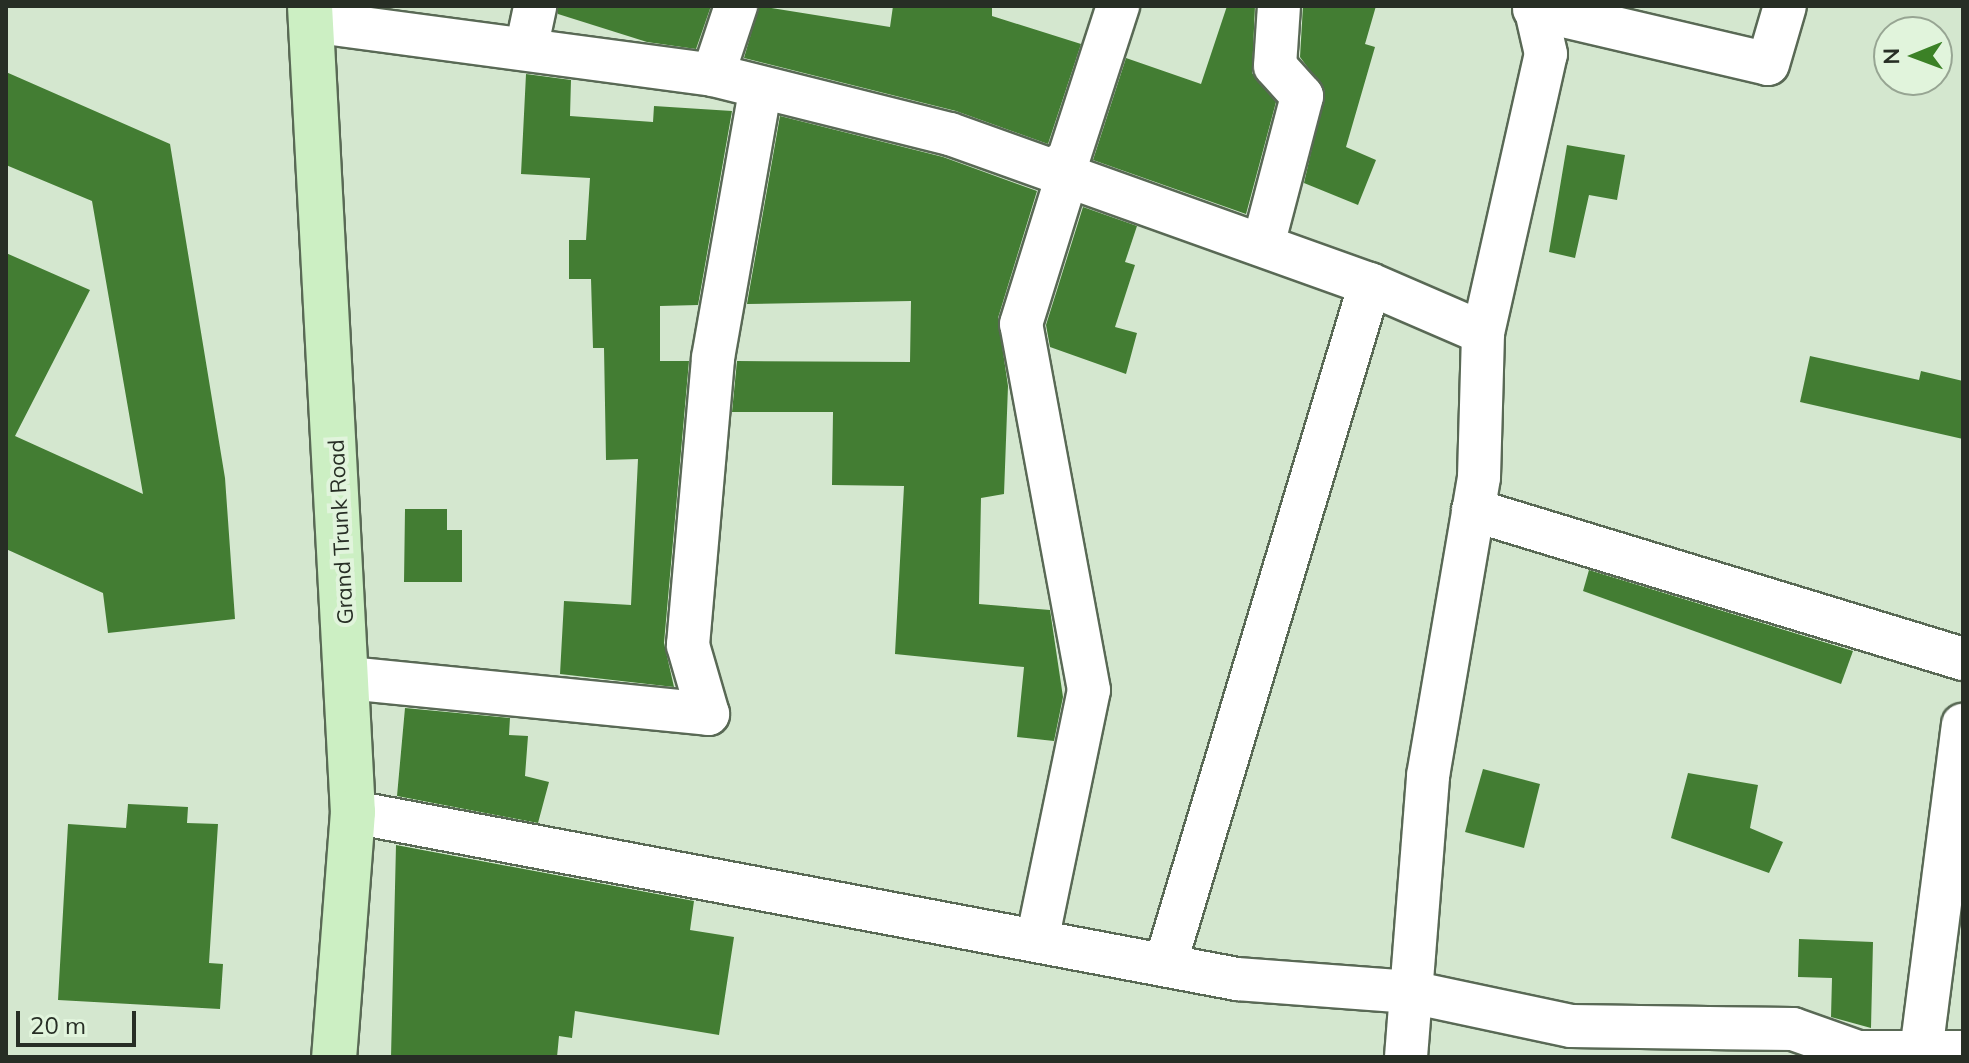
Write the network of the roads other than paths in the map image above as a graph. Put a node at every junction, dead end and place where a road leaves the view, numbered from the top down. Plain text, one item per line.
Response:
1 (736, 6) edge
2 (1118, 6) edge
3 (1279, 6) edge
4 (1785, 6) edge
5 (1534, 7) edge
6 (310, 13) edge
7 (531, 25) edge
8 (713, 75) junction
9 (760, 91) junction
10 (1059, 173) junction
11 (1263, 245) junction
12 (1370, 284) junction
13 (1483, 333) junction
14 (1473, 510) junction
15 (1963, 659) edge
16 (348, 678) junction
17 (1963, 725) edge
18 (353, 812) junction
19 (1037, 941) junction
20 (1165, 965) junction
21 (1411, 992) junction
22 (1683, 1043) edge
23 (1921, 1052) junction
24 (1963, 1052) edge
25 (334, 1057) edge
26 (1406, 1057) edge

1 - 8 street
2 - 10 street
3 - 11 street
4 - 5 street
5 - 13 street
6 - 7 street
6 - 16 main road, Grand Trunk Road
7 - 8 street
8 - 9 street
9 - 10 street
9 - 16 street
10 - 11 street
10 - 19 street
11 - 12 street
12 - 13 street
12 - 20 street
13 - 14 street
14 - 15 street
14 - 21 street
16 - 18 main road, Grand Trunk Road
17 - 23 street
18 - 19 street
18 - 25 main road, Grand Trunk Road
19 - 20 street
20 - 21 street
21 - 22 street
21 - 26 street
22 - 23 street
23 - 24 street

